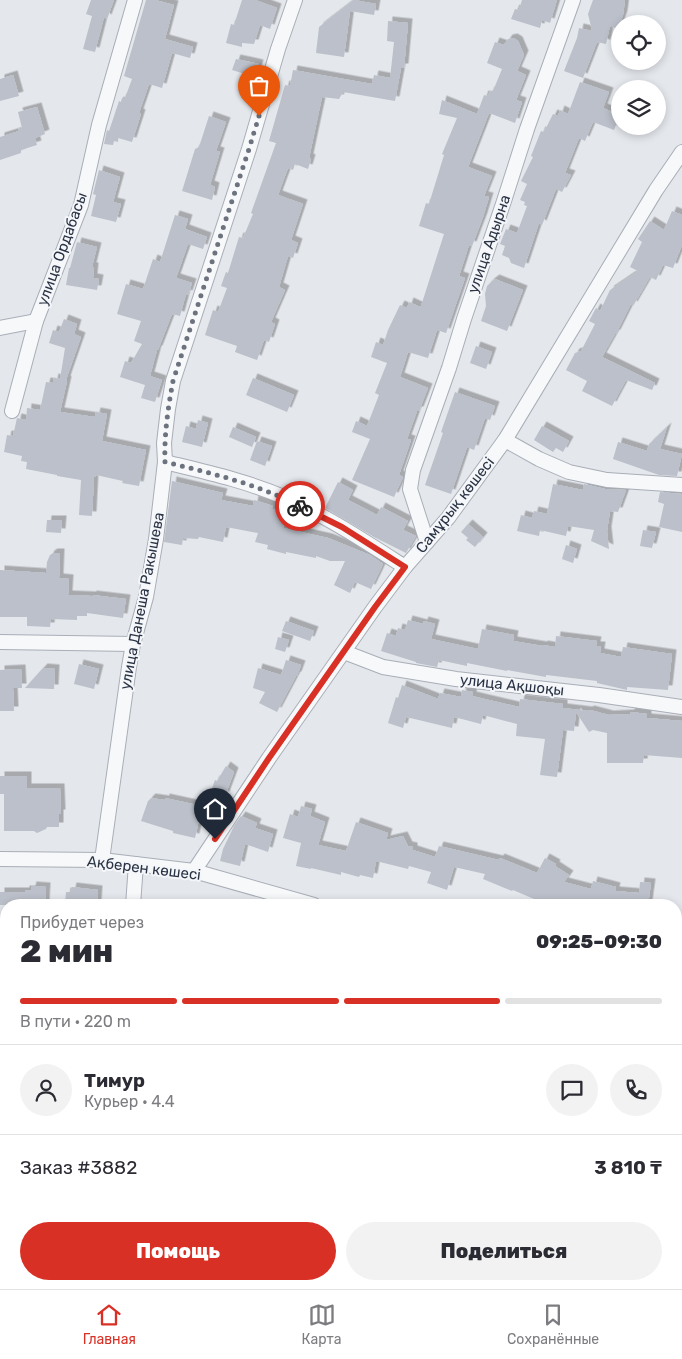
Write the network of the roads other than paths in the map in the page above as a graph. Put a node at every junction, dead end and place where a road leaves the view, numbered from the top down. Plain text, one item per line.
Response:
1 (134, 0) edge
2 (295, 0) edge
3 (573, 0) edge
4 (682, 152) edge
5 (36, 321) junction
6 (0, 328) edge
7 (12, 411) dead end
8 (505, 440) junction
9 (165, 462) junction
10 (682, 485) edge
11 (427, 542) junction
12 (405, 567) junction
13 (0, 642) edge
14 (133, 644) junction
15 (344, 652) junction
16 (682, 707) edge
17 (0, 859) edge
18 (102, 860) junction
19 (136, 864) junction
20 (194, 871) junction
21 (133, 899) edge
22 (293, 899) edge

1 - 5 street, улица Ордабасы
2 - 9 street, улица Данеша Ракышева
3 - 11 street, улица Адырна
4 - 8 street, Самұрық көшесі
5 - 6 street
5 - 7 street, улица Ордабасы
8 - 10 street
8 - 11 street, Самұрық көшесі
9 - 12 street
9 - 14 street, улица Данеша Ракышева
11 - 12 street, Самұрық көшесі
12 - 15 street, Самұрық көшесі
13 - 14 street
14 - 18 street, улица Данеша Ракышева
15 - 16 street, улица Ақшоқы
15 - 20 street, Самұрық көшесі
17 - 18 street, Ақберен көшесі
18 - 19 street, Ақберен көшесі
19 - 20 street, Ақберен көшесі
19 - 21 street
20 - 22 street, Ақберен көшесі

